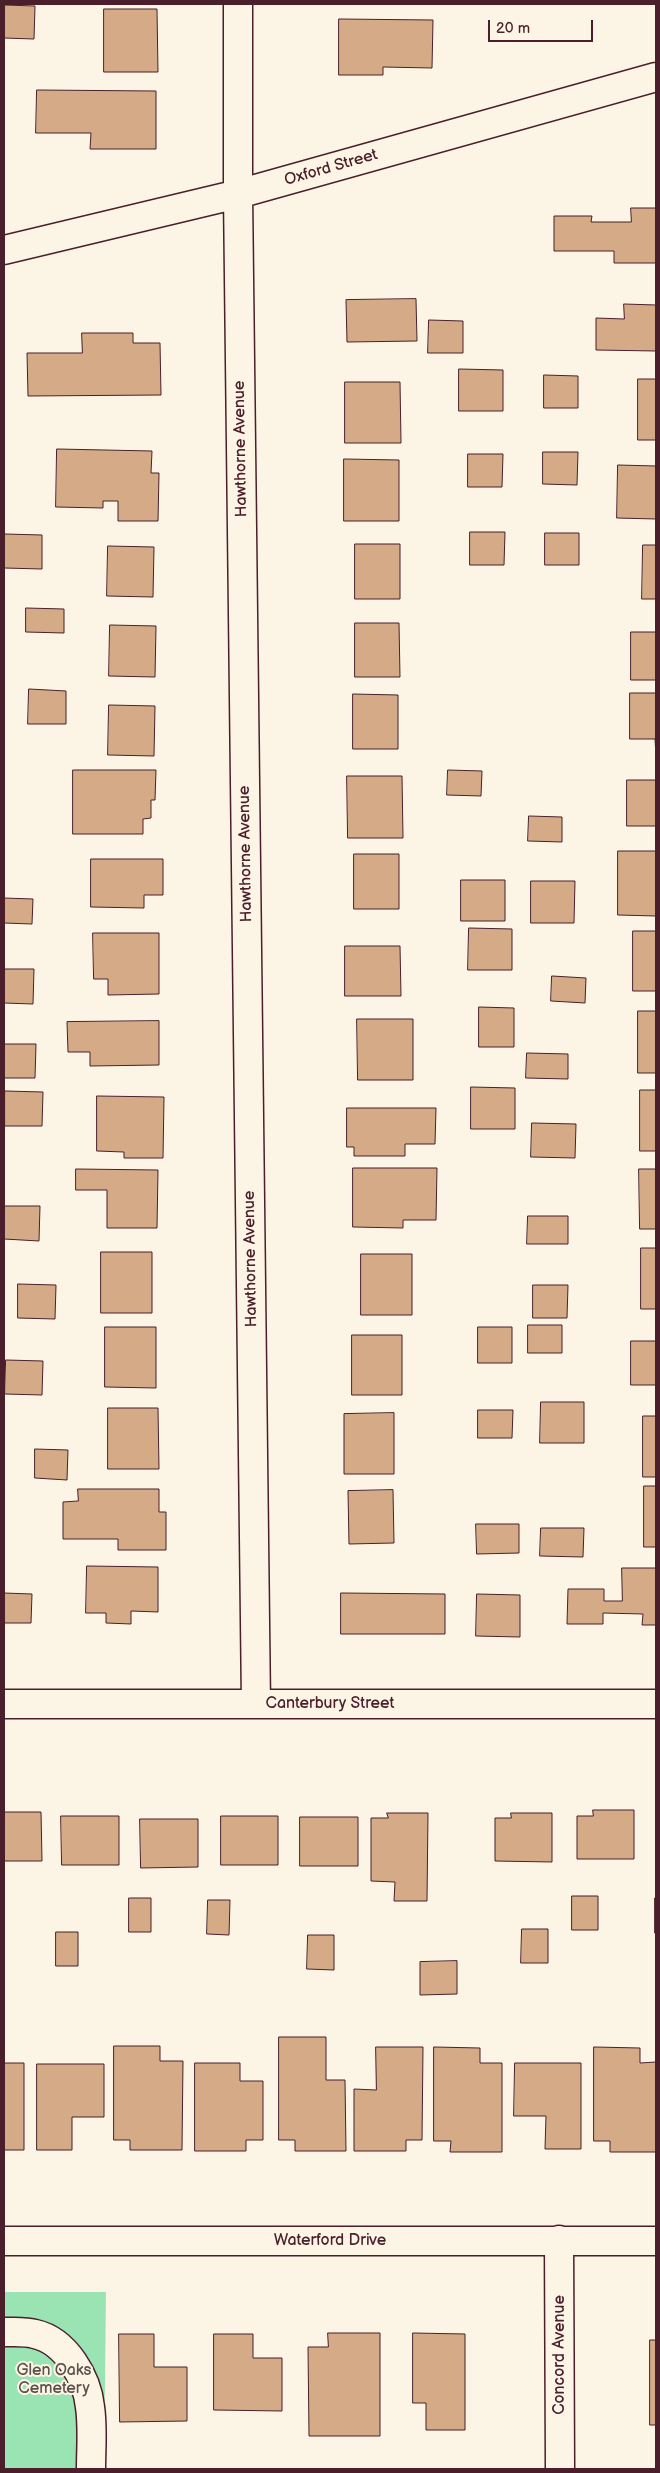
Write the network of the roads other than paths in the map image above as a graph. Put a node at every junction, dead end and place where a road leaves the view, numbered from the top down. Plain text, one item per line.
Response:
1 (238, 4) edge
2 (656, 77) edge
3 (238, 194) junction
4 (4, 250) edge
5 (4, 1704) edge
6 (256, 1704) junction
7 (656, 1704) edge
8 (559, 2240) junction
9 (4, 2241) edge
10 (656, 2241) edge
11 (4, 2332) edge
12 (91, 2469) edge
13 (560, 2469) edge

1 - 3 street, Hawthorne Avenue
2 - 3 street, Oxford Street
3 - 4 street, Oxford Street
3 - 6 street, Hawthorne Avenue
5 - 6 street, Canterbury Street
6 - 7 street, Canterbury Street
8 - 9 street, Waterford Drive
8 - 10 street, Waterford Drive
8 - 13 street, Concord Avenue
11 - 12 street

